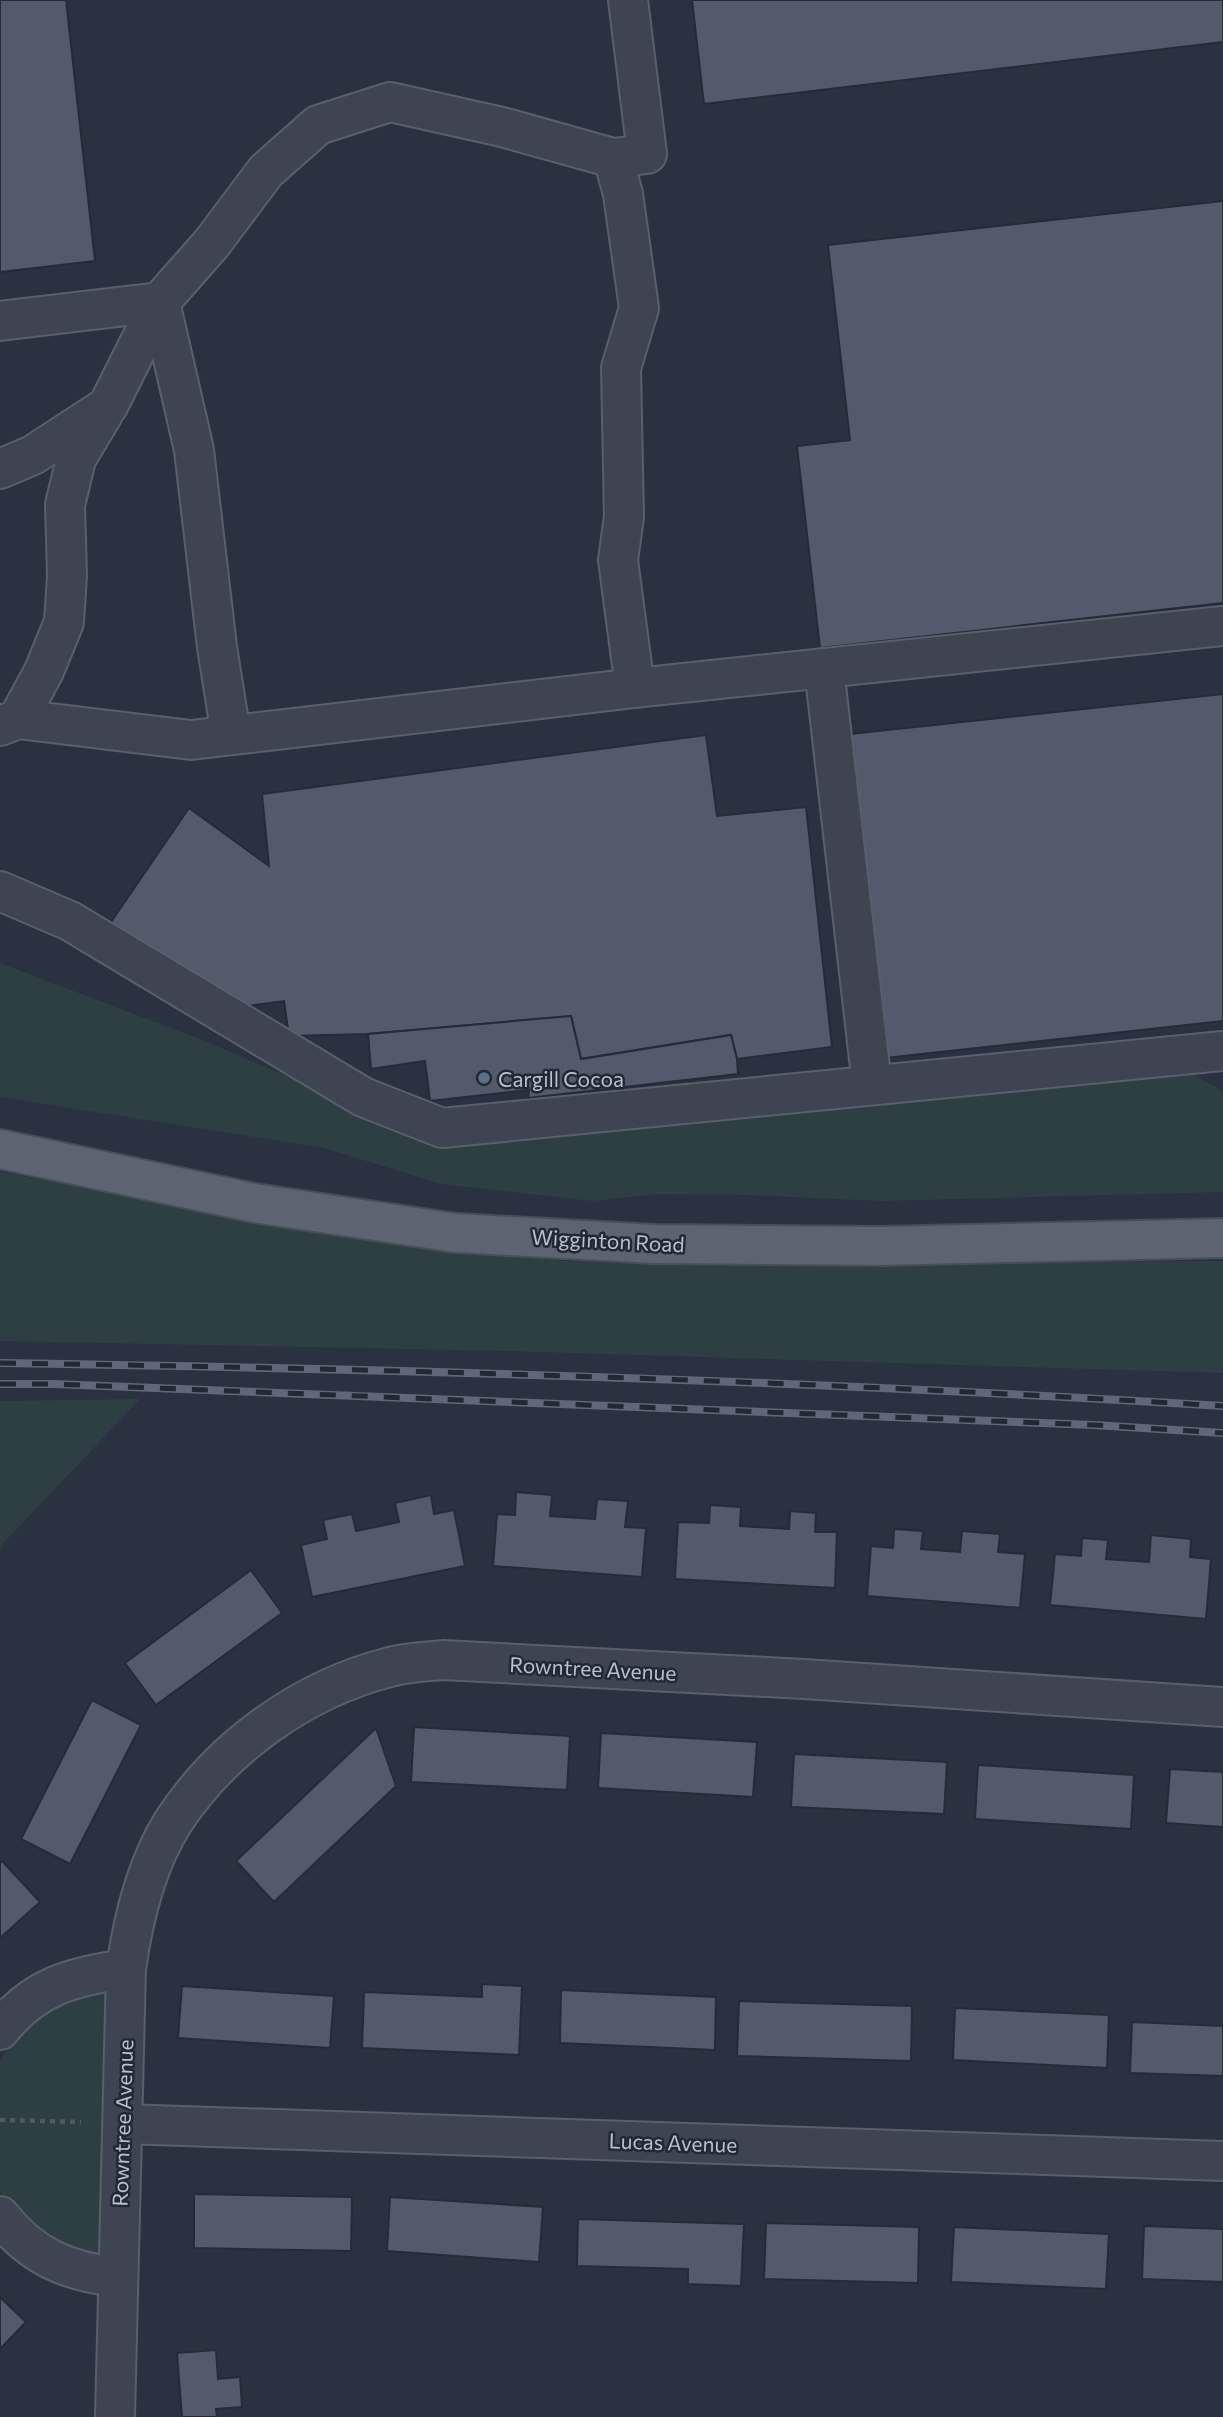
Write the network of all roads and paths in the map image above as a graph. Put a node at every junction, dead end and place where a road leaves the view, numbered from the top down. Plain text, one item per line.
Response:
1 (628, 0) edge
2 (613, 158) junction
3 (160, 302) junction
4 (0, 321) edge
5 (108, 406) junction
6 (0, 469) edge
7 (1223, 626) edge
8 (824, 668) junction
9 (635, 688) junction
10 (9, 723) edge
11 (231, 735) junction
12 (0, 891) edge
13 (1223, 1051) edge
14 (872, 1085) junction
15 (0, 1149) edge
16 (1223, 1238) edge
17 (1223, 1707) edge
18 (125, 1969) junction
19 (0, 2030) edge
20 (0, 2119) edge
21 (124, 2124) junction
22 (1223, 2161) edge
23 (0, 2216) edge
24 (117, 2277) junction
25 (115, 2417) edge

1 - 2 street
2 - 3 street
2 - 9 street
3 - 4 street
3 - 5 street
3 - 11 street
5 - 6 street
5 - 10 street
7 - 8 street
8 - 9 street
8 - 14 street
9 - 11 street
10 - 11 street
12 - 14 street
13 - 14 street
15 - 16 main road, Wigginton Road
17 - 18 street, Rowntree Avenue
18 - 19 street
18 - 21 street, Rowntree Avenue
20 - 21 path
21 - 22 street, Lucas Avenue
21 - 24 street, Rowntree Avenue
23 - 24 street
24 - 25 street, Rowntree Avenue

